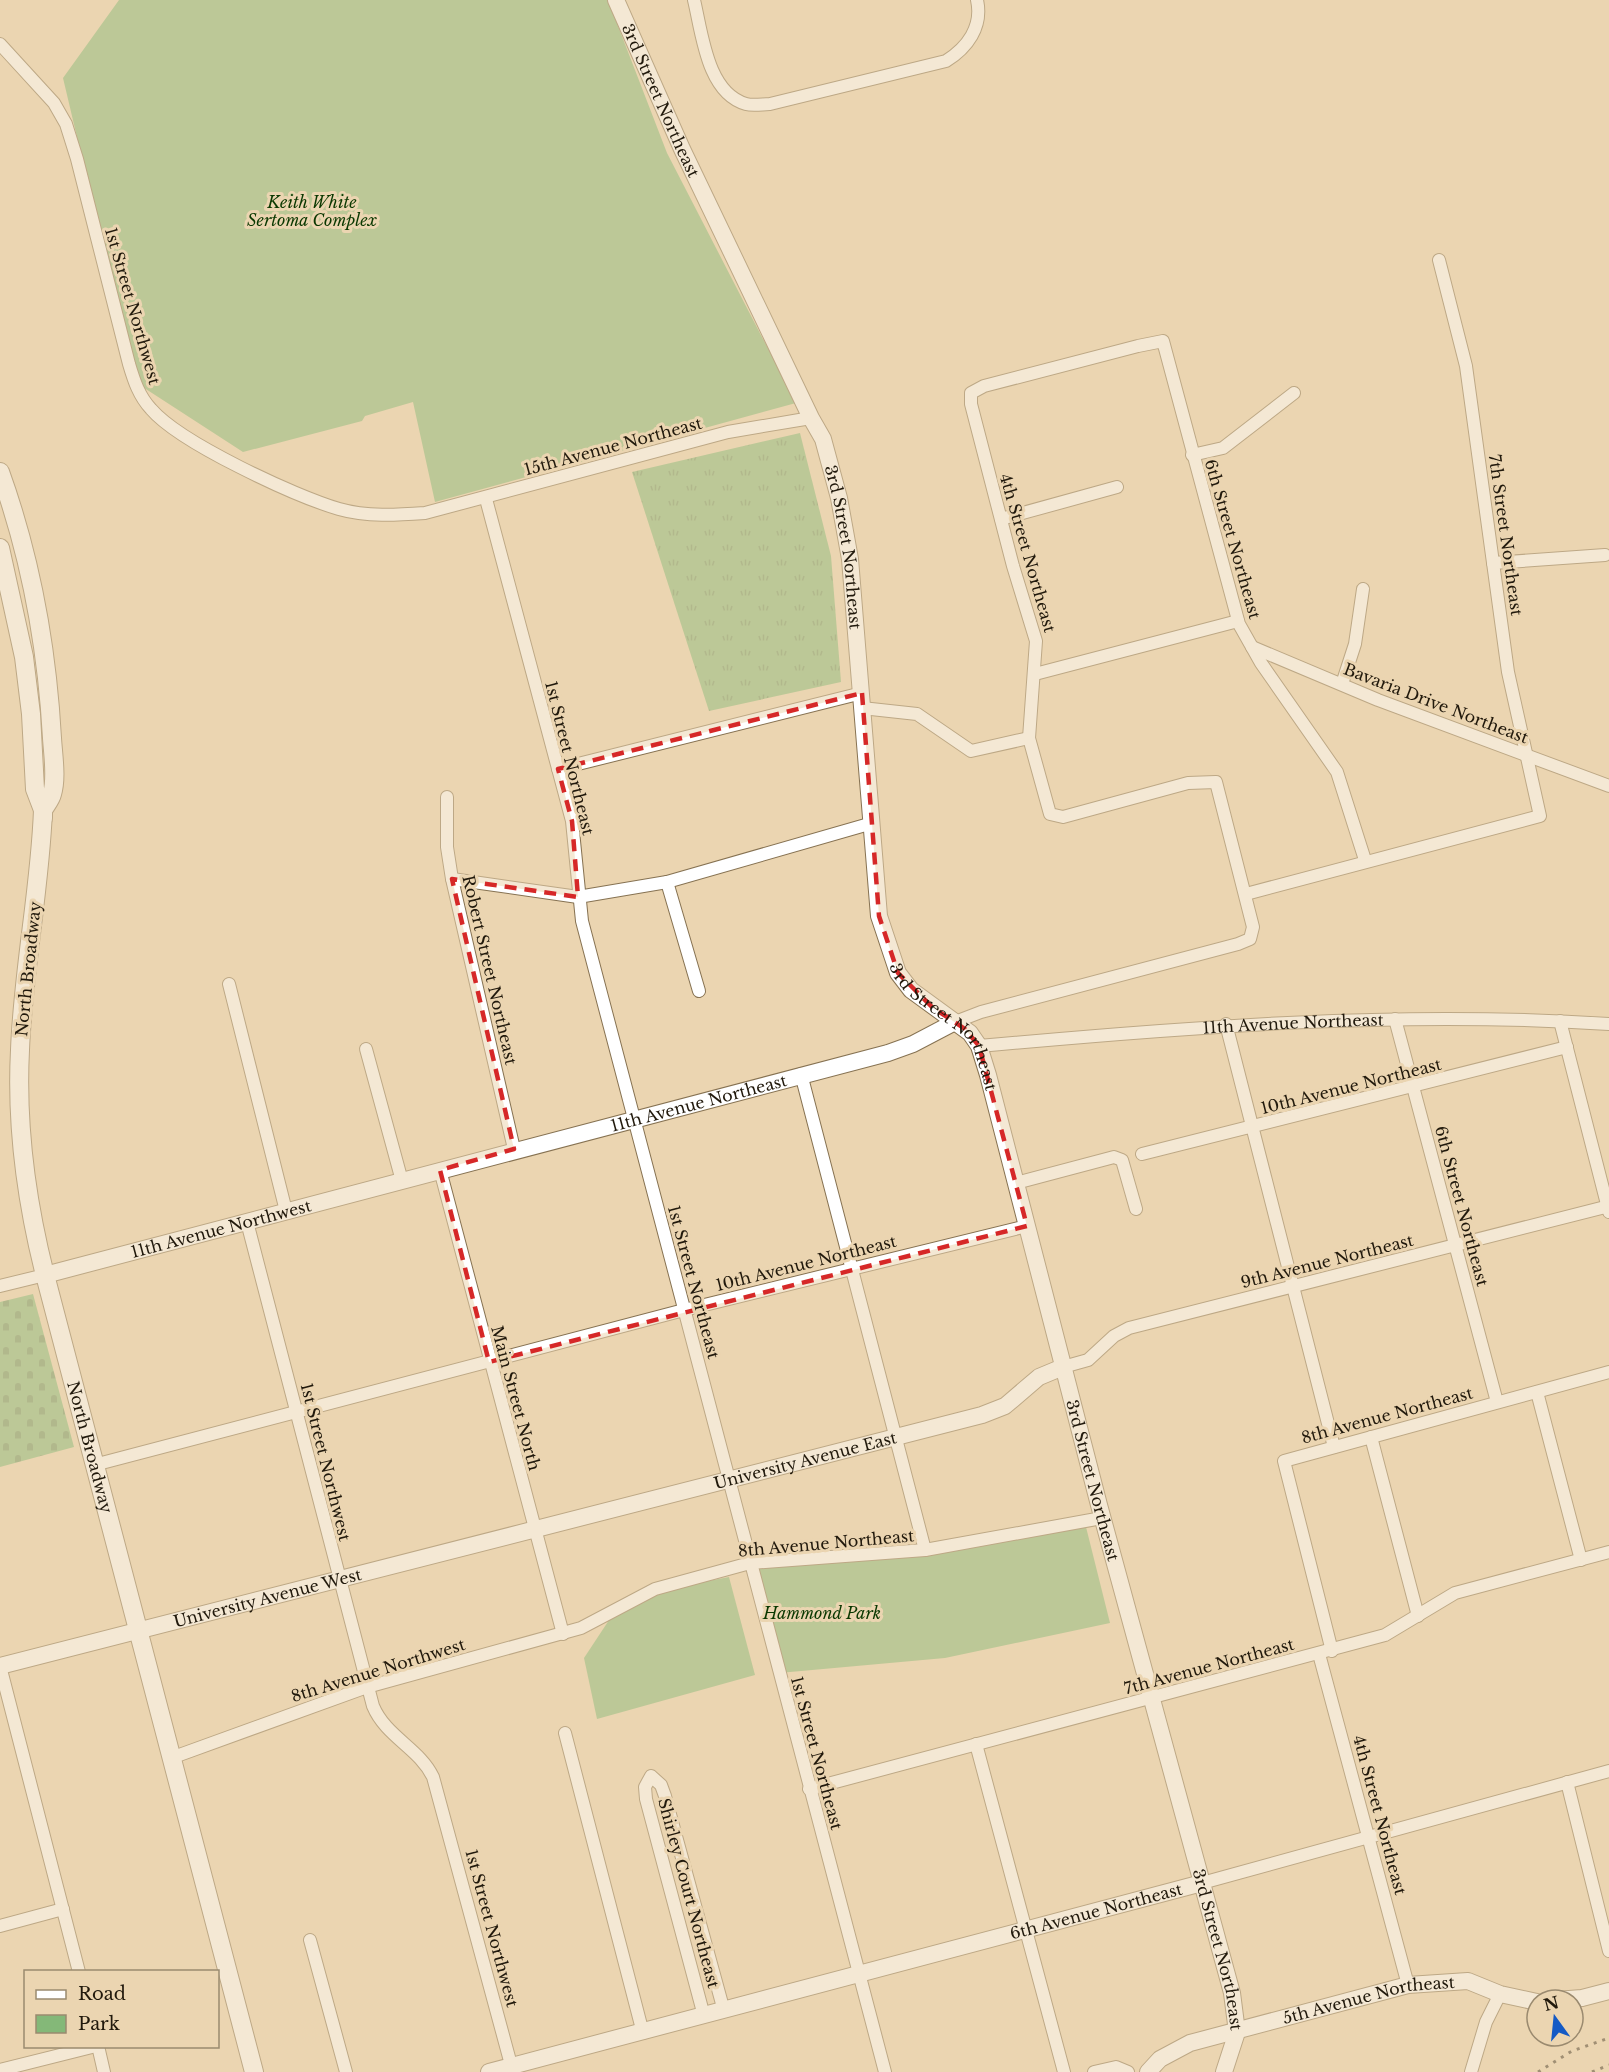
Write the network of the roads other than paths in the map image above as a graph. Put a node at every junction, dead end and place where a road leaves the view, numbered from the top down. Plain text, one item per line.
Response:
1 (616, 0) edge
2 (694, 0) edge
3 (977, 0) edge
4 (0, 44) edge
5 (1438, 260) dead end
6 (1294, 393) dead end
7 (971, 404) joint
8 (810, 418) junction
9 (1192, 455) junction
10 (0, 472) edge
11 (1117, 487) dead end
12 (486, 499) junction
13 (425, 513) joint
14 (1001, 519) junction
15 (0, 548) edge
16 (1605, 555) dead end
17 (1493, 563) junction
18 (1363, 589) dead end
19 (1238, 621) junction
20 (1252, 647) junction
21 (1035, 674) junction
22 (1342, 684) junction
23 (862, 701) junction
24 (1029, 738) junction
25 (1527, 755) junction
26 (558, 769) junction
27 (1609, 786) edge
28 (447, 797) dead end
29 (43, 810) junction
30 (869, 824) junction
31 (1365, 860) junction
32 (452, 879) junction
33 (668, 882) junction
34 (1246, 894) junction
35 (578, 897) junction
36 (229, 984) dead end
37 (699, 991) dead end
38 (1395, 1019) junction
39 (1560, 1021) junction
40 (955, 1022) junction
41 (1226, 1024) junction
42 (1609, 1024) edge
43 (979, 1046) junction
44 (1568, 1047) junction
45 (366, 1049) dead end
46 (801, 1074) junction
47 (1413, 1087) junction
48 (633, 1118) junction
49 (1253, 1128) junction
50 (514, 1149) junction
51 (1142, 1154) dead end
52 (440, 1170) junction
53 (402, 1180) junction
54 (1016, 1184) junction
55 (1608, 1208) edge
56 (1136, 1209) dead end
57 (286, 1211) junction
58 (247, 1222) junction
59 (1027, 1226) junction
60 (1455, 1246) junction
61 (851, 1269) junction
62 (45, 1275) junction
63 (0, 1286) edge
64 (1293, 1286) junction
65 (684, 1310) junction
66 (489, 1362) junction
67 (1063, 1367) junction
68 (1609, 1372) edge
69 (1537, 1392) junction
70 (1497, 1402) junction
71 (296, 1411) junction
72 (896, 1437) junction
73 (1371, 1437) junction
74 (1334, 1447) junction
75 (94, 1465) junction
76 (729, 1478) junction
77 (1102, 1518) junction
78 (534, 1529) junction
79 (925, 1550) junction
80 (1609, 1552) edge
81 (1581, 1560) junction
82 (750, 1563) junction
83 (1311, 1572) joint
84 (339, 1579) junction
85 (1418, 1616) junction
86 (138, 1630) junction
87 (562, 1634) junction
88 (1325, 1652) junction
89 (0, 1666) edge
90 (367, 1687) junction
91 (1153, 1698) junction
92 (565, 1733) dead end
93 (976, 1744) junction
94 (171, 1758) junction
95 (1609, 1771) edge
96 (1567, 1782) junction
97 (809, 1789) junction
98 (1369, 1838) junction
99 (1202, 1883) junction
100 (63, 1909) junction
101 (0, 1926) edge
102 (1025, 1930) junction
103 (310, 1940) dead end
104 (1609, 1951) edge
105 (79, 1970) edge
106 (860, 1975) junction
107 (1408, 1985) junction
108 (1609, 1991) edge
109 (1500, 1994) junction
110 (1585, 1997) edge
111 (1525, 1999) edge
112 (724, 2011) junction
113 (704, 2016) junction
114 (1237, 2032) junction
115 (643, 2033) junction
116 (89, 2048) edge
117 (98, 2048) edge
118 (513, 2069) edge
119 (0, 2070) edge
120 (104, 2072) edge
121 (254, 2072) edge
122 (346, 2072) edge
123 (489, 2072) edge
124 (885, 2072) edge
125 (1064, 2072) edge
126 (1094, 2072) edge
127 (1128, 2072) edge
128 (1148, 2072) edge
129 (1224, 2072) edge
130 (1471, 2072) edge

1 - 8 street, 3rd Street Northeast
2 - 3 street
4 - 13 street, 1st Street Northwest
5 - 17 street, 7th Street Northeast
6 - 9 street
7 - 9 street, 6th Street Northeast
7 - 14 street, 4th Street Northeast
8 - 12 street, 15th Avenue Northeast
8 - 23 street, 3rd Street Northeast
9 - 19 street, 6th Street Northeast
10 - 29 main road, North Broadway
11 - 14 street
12 - 13 street, 15th Avenue Northeast
12 - 26 street, 1st Street Northeast
14 - 21 street, 4th Street Northeast
15 - 29 main road, North Broadway
16 - 17 street
17 - 25 street, 7th Street Northeast
18 - 22 street
19 - 20 street, 6th Street Northeast
19 - 21 street
20 - 22 street, Bavaria Drive Northeast
20 - 31 street, 6th Street Northeast
21 - 24 street, 4th Street Northeast
22 - 25 street, Bavaria Drive Northeast
23 - 24 street
23 - 26 street
23 - 30 street, 3rd Street Northeast
24 - 34 street, 4th Street Northeast
25 - 27 street, Bavaria Drive Northeast
25 - 31 street, 7th Street Northeast
26 - 35 street, 1st Street Northeast
28 - 32 street, Robert Street Northeast
29 - 62 main road, North Broadway
30 - 33 street
30 - 40 street, 3rd Street Northeast
31 - 34 street
32 - 35 street
32 - 50 street, Robert Street Northeast
33 - 35 street
33 - 37 street
34 - 40 street
35 - 48 street, 1st Street Northeast
36 - 57 street
38 - 39 street, 11th Avenue Northeast
38 - 41 street, 11th Avenue Northeast
38 - 47 street, 6th Street Northeast
39 - 42 street, 11th Avenue Northeast
39 - 44 street
40 - 43 street, 3rd Street Northeast
40 - 46 street, 11th Avenue Northeast
41 - 43 street, 11th Avenue Northeast
41 - 49 street
43 - 54 street, 3rd Street Northeast
44 - 47 street, 10th Avenue Northeast
44 - 55 street
45 - 53 street
46 - 48 street, 11th Avenue Northeast
46 - 61 street
47 - 49 street, 10th Avenue Northeast
47 - 60 street, 6th Street Northeast
48 - 50 street, 11th Avenue Northeast
48 - 65 street, 1st Street Northeast
49 - 51 street, 10th Avenue Northeast
49 - 64 street
50 - 52 street, 11th Avenue Northeast
52 - 53 street, 11th Avenue Northwest
52 - 66 street, Main Street North
53 - 57 street, 11th Avenue Northwest
54 - 56 street
54 - 59 street, 3rd Street Northeast
55 - 60 street, 9th Avenue Northeast
57 - 58 street, 11th Avenue Northwest
58 - 62 street, 11th Avenue Northwest
58 - 71 street, 1st Street Northwest
59 - 61 street, 10th Avenue Northeast
59 - 67 street, 3rd Street Northeast
60 - 64 street, 9th Avenue Northeast
60 - 70 street, 6th Street Northeast
61 - 65 street, 10th Avenue Northeast
61 - 72 street
62 - 63 street, 11th Avenue Northwest
62 - 75 main road, North Broadway
64 - 67 street, 9th Avenue Northeast
64 - 74 street
65 - 66 street, 10th Avenue Northeast
65 - 76 street, 1st Street Northeast
66 - 71 street, 10th Avenue Northeast
66 - 78 street, Main Street North
67 - 72 street, University Avenue East
67 - 77 street, 3rd Street Northeast
68 - 69 street, 8th Avenue Northeast
69 - 70 street, 8th Avenue Northeast
69 - 81 street
70 - 73 street, 8th Avenue Northeast
71 - 75 street, 10th Avenue Northeast
71 - 84 street, 1st Street Northwest
72 - 76 street, University Avenue East
72 - 79 street
73 - 74 street, 8th Avenue Northeast
73 - 85 street
74 - 83 street, 8th Avenue Northeast
75 - 86 main road, North Broadway
76 - 78 street, University Avenue East
76 - 82 street, 1st Street Northeast
77 - 79 street, 8th Avenue Northeast
77 - 91 street, 3rd Street Northeast
78 - 84 street, University Avenue West
78 - 87 street, Main Street North
79 - 82 street, 8th Avenue Northeast
80 - 81 street, 7th Avenue Northeast
81 - 85 street, 7th Avenue Northeast
82 - 87 street, 8th Avenue Northeast
82 - 97 street, 1st Street Northeast
83 - 88 street, 4th Street Northeast
84 - 86 street, University Avenue West
84 - 90 street, 1st Street Northwest
85 - 88 street, 7th Avenue Northeast
86 - 89 street, University Avenue West
86 - 94 main road, North Broadway
87 - 90 street, 8th Avenue Northwest
88 - 91 street, 7th Avenue Northeast
88 - 98 street, 4th Street Northeast
89 - 100 street
90 - 94 street, 8th Avenue Northwest
90 - 118 street, 1st Street Northwest
91 - 93 street, 7th Avenue Northeast
91 - 99 street, 3rd Street Northeast
92 - 115 street
93 - 97 street, 7th Avenue Northeast
93 - 102 street
94 - 121 main road, North Broadway
95 - 96 street, 6th Avenue Northeast
96 - 98 street, 6th Avenue Northeast
96 - 104 street
97 - 106 street, 1st Street Northeast
98 - 99 street, 6th Avenue Northeast
98 - 107 street, 4th Street Northeast
99 - 102 street, 6th Avenue Northeast
99 - 114 street, 3rd Street Northeast
100 - 101 street
100 - 105 street
102 - 106 street, 6th Avenue Northeast
102 - 125 street
103 - 122 street
106 - 112 street, 6th Avenue Northeast
106 - 124 street, 1st Street Northeast
107 - 109 street, 5th Avenue Northeast
107 - 114 street, 5th Avenue Northeast
108 - 110 street
109 - 111 street, 5th Avenue Northeast
109 - 130 street
112 - 113 street, 6th Avenue Northeast
112 - 113 street, Shirley Court Northeast
113 - 115 street, 6th Avenue Northeast
114 - 128 street, 5th Avenue Northeast
114 - 129 street, 3rd Street Northeast
115 - 118 street, 6th Avenue Northeast
116 - 119 street
117 - 120 street
118 - 123 street, 6th Avenue Northeast
126 - 127 street

